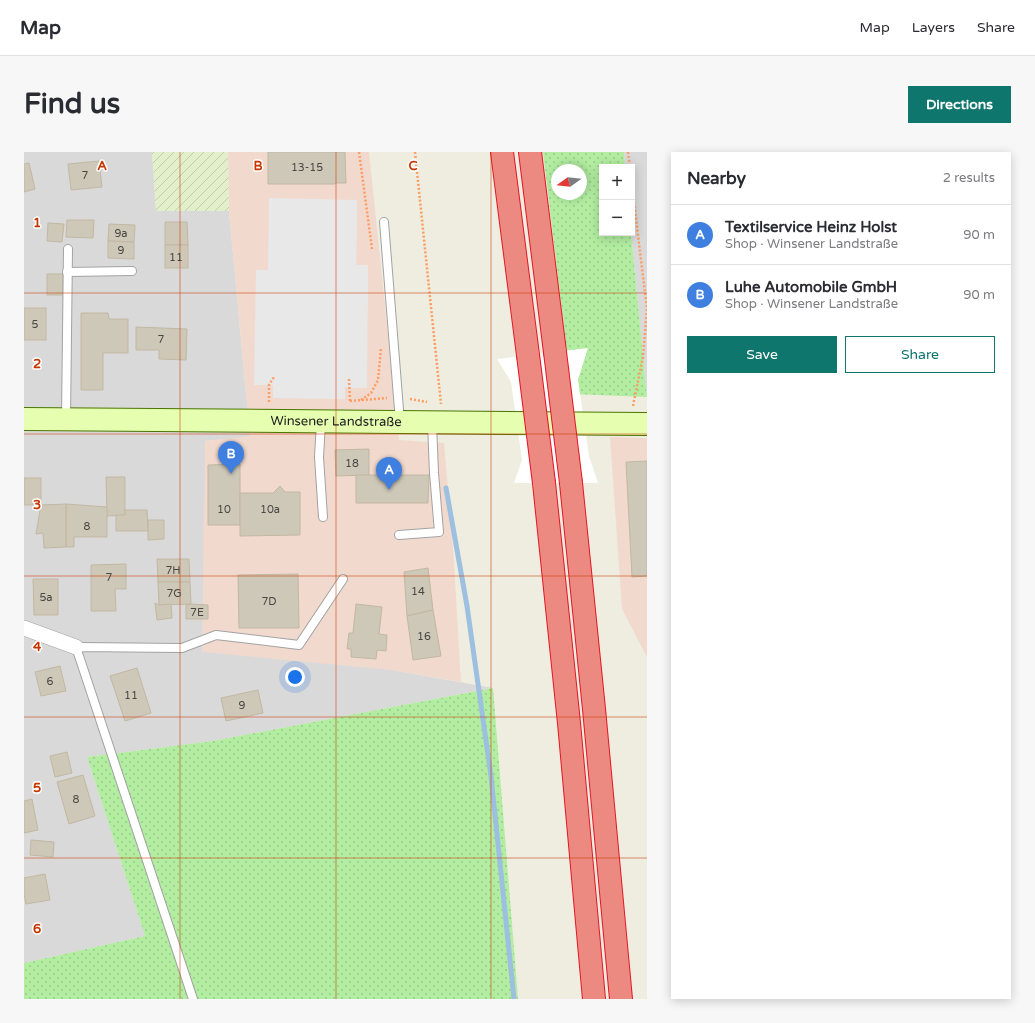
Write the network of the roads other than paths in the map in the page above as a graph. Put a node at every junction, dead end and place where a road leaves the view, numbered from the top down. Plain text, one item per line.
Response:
1 (502, 152) edge
2 (530, 152) edge
3 (384, 222) dead end
4 (68, 249) dead end
5 (132, 271) dead end
6 (67, 272) junction
7 (24, 419) edge
8 (66, 420) junction
9 (321, 422) junction
10 (400, 422) junction
11 (438, 423) junction
12 (640, 424) edge
13 (323, 517) dead end
14 (399, 535) dead end
15 (343, 579) dead end
16 (24, 628) edge
17 (76, 647) junction
18 (193, 999) edge
19 (594, 999) edge
20 (621, 999) edge

1 - 19 highway, bridge
2 - 20 highway, bridge
3 - 10 lane
4 - 6 lane
5 - 6 lane
6 - 8 lane
7 - 8 main road, Winsener Landstraße
8 - 9 main road, Winsener Landstraße
9 - 10 main road, Winsener Landstraße
9 - 13 lane
10 - 11 main road, Winsener Landstraße
11 - 12 main road, Winsener Landstraße
11 - 14 lane
15 - 17 lane
16 - 17 street
17 - 18 lane

